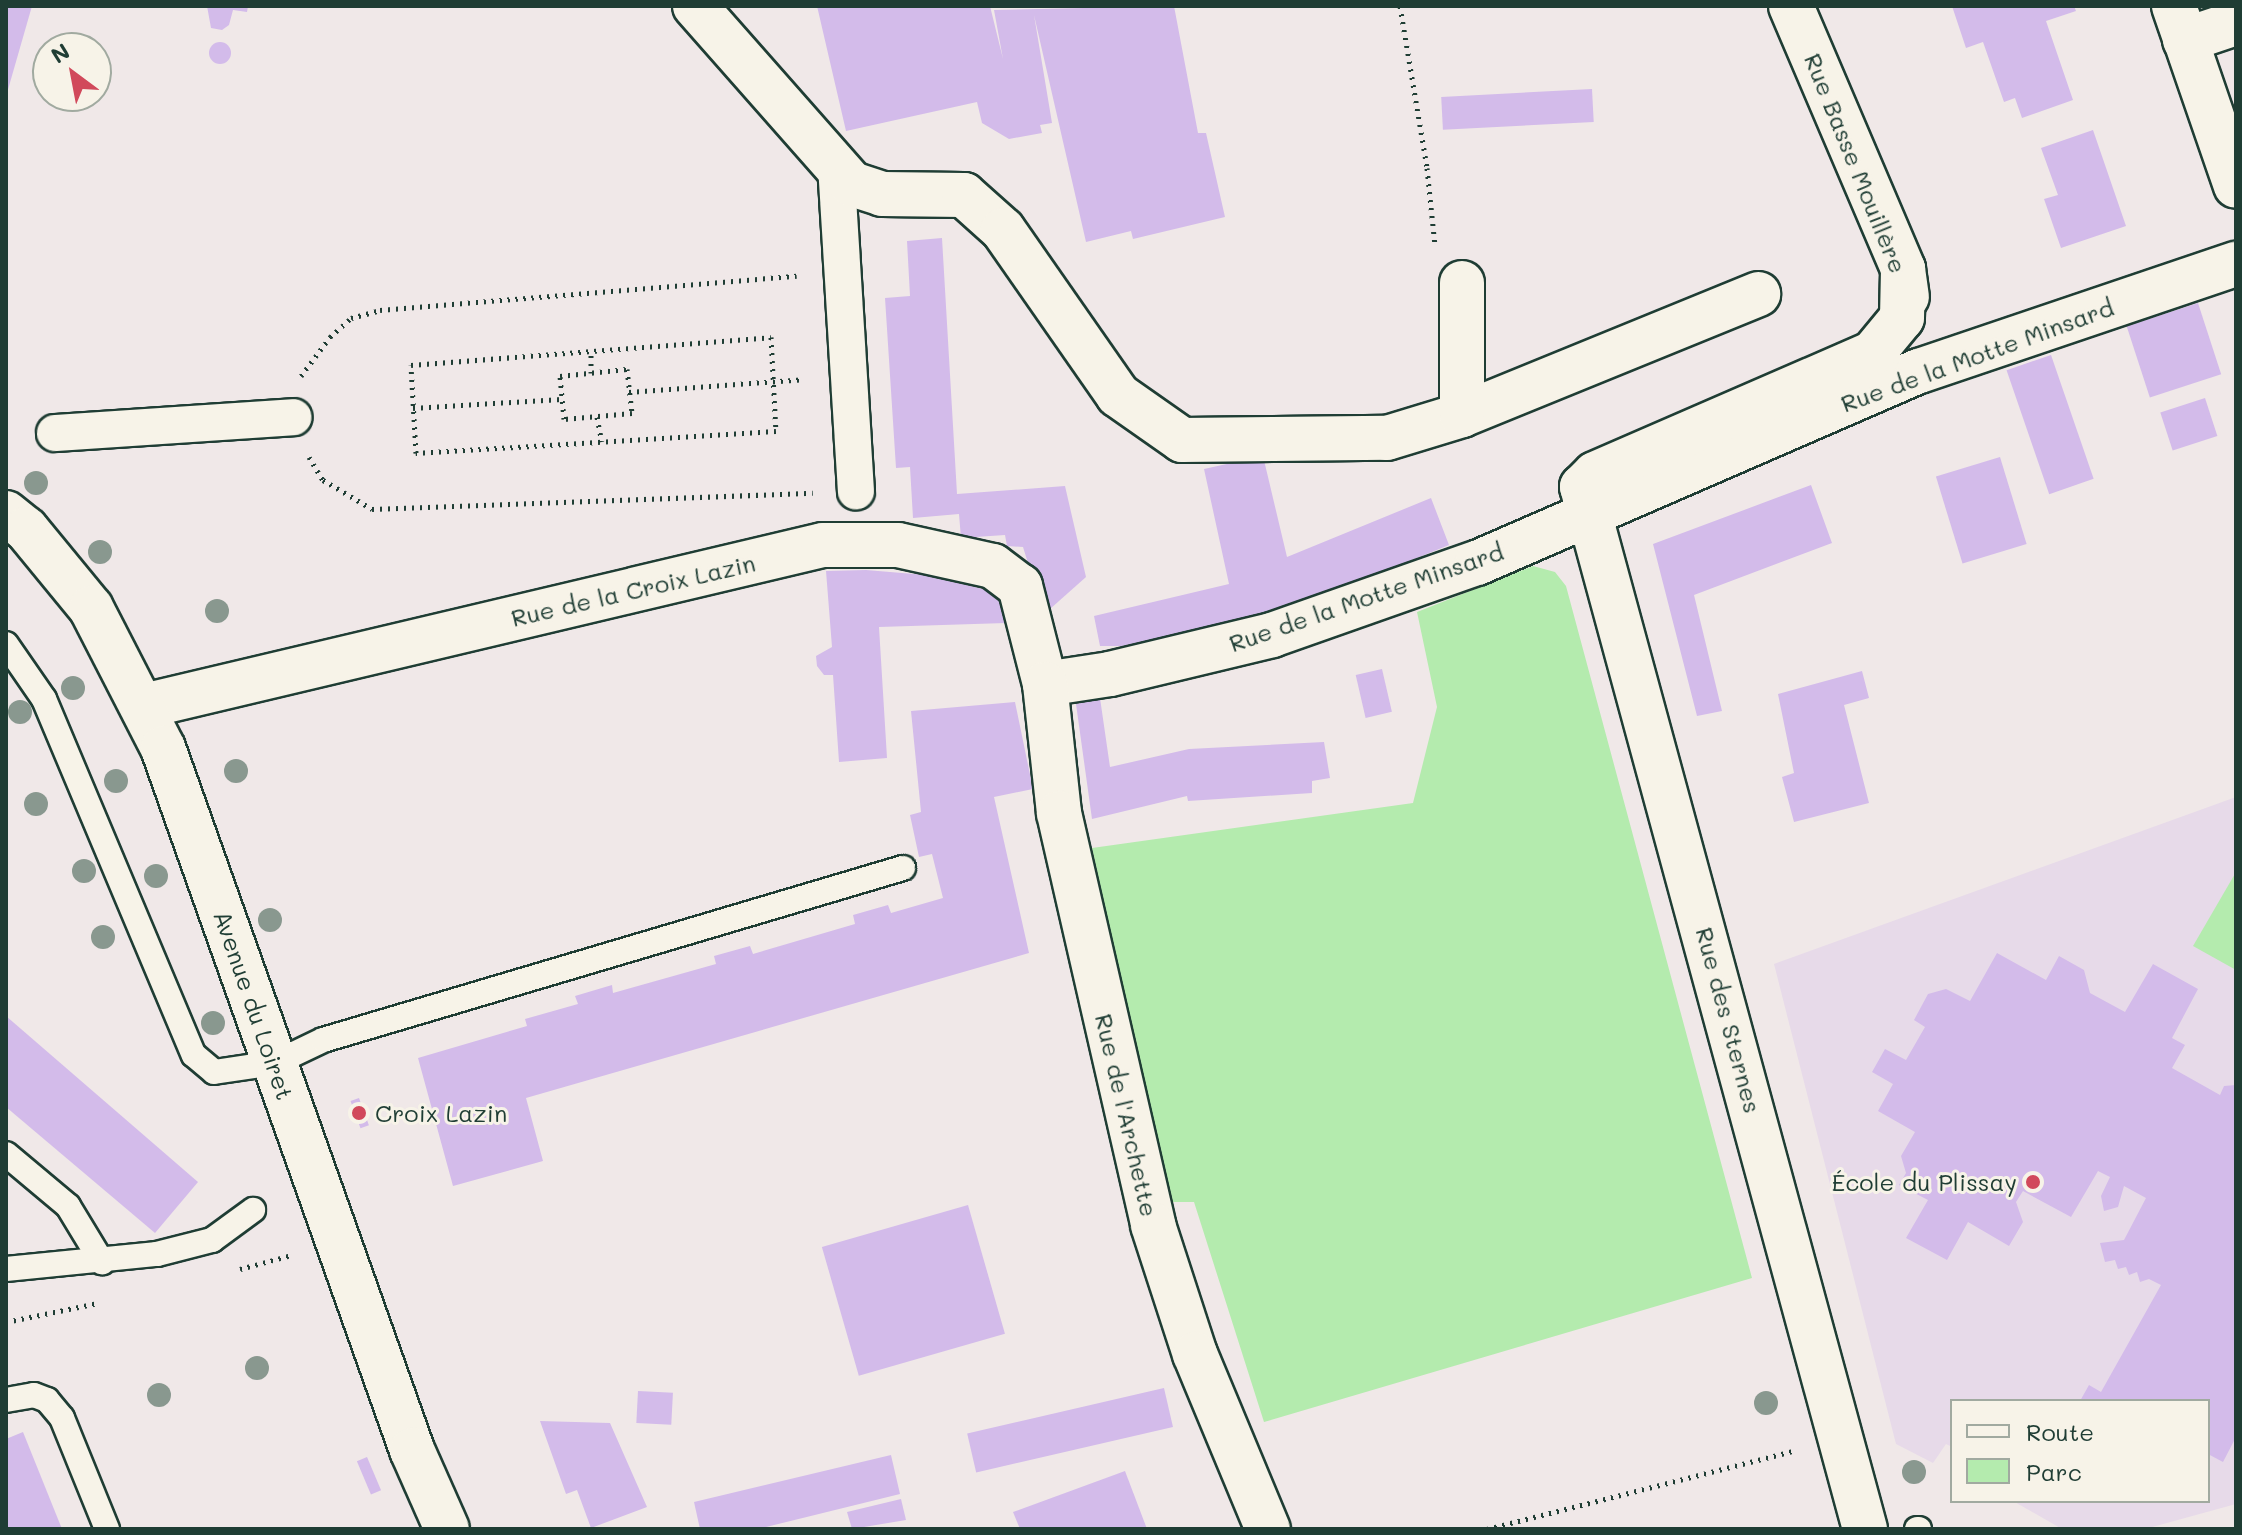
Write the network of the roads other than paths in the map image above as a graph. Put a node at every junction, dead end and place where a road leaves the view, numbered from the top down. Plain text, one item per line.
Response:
1 (695, 6) edge
2 (1791, 6) edge
3 (2179, 23) edge
4 (2236, 23) edge
5 (836, 165) junction
6 (2236, 186) edge
7 (2236, 264) edge
8 (1903, 269) junction
9 (1462, 283) road end
10 (1758, 294) dead end
11 (1919, 371) junction
12 (1462, 415) junction
13 (293, 417) road end
14 (55, 433) dead end
15 (856, 491) road end
16 (6, 513) edge
17 (1589, 513) junction
18 (6, 644) edge
19 (1045, 684) junction
20 (144, 706) junction
21 (903, 868) dead end
22 (275, 1063) junction
23 (6, 1154) edge
24 (253, 1210) dead end
25 (102, 1262) junction
26 (6, 1269) edge
27 (6, 1400) edge
28 (107, 1529) edge
29 (447, 1529) edge
30 (1268, 1529) edge
31 (1865, 1529) edge

1 - 5 street
2 - 8 street, Rue Basse Mouillère
3 - 4 street
3 - 6 street
5 - 12 street
5 - 15 street
7 - 11 street, Rue de la Motte Minsard
8 - 11 street, Rue Basse Mouillère
8 - 17 street, Rue de la Motte Minsard
9 - 12 street
10 - 12 street
11 - 17 street, Rue de la Motte Minsard
13 - 14 street
16 - 20 street, Avenue du Loiret
17 - 19 street, Rue de la Motte Minsard
17 - 31 street, Rue des Sternes
18 - 22 lane
19 - 20 street, Rue de la Croix Lazin
19 - 30 street, Rue de l'Archette
20 - 22 street, Avenue du Loiret
21 - 22 lane
22 - 29 street, Avenue du Loiret
23 - 25 lane
24 - 25 lane
25 - 26 lane
27 - 28 lane

